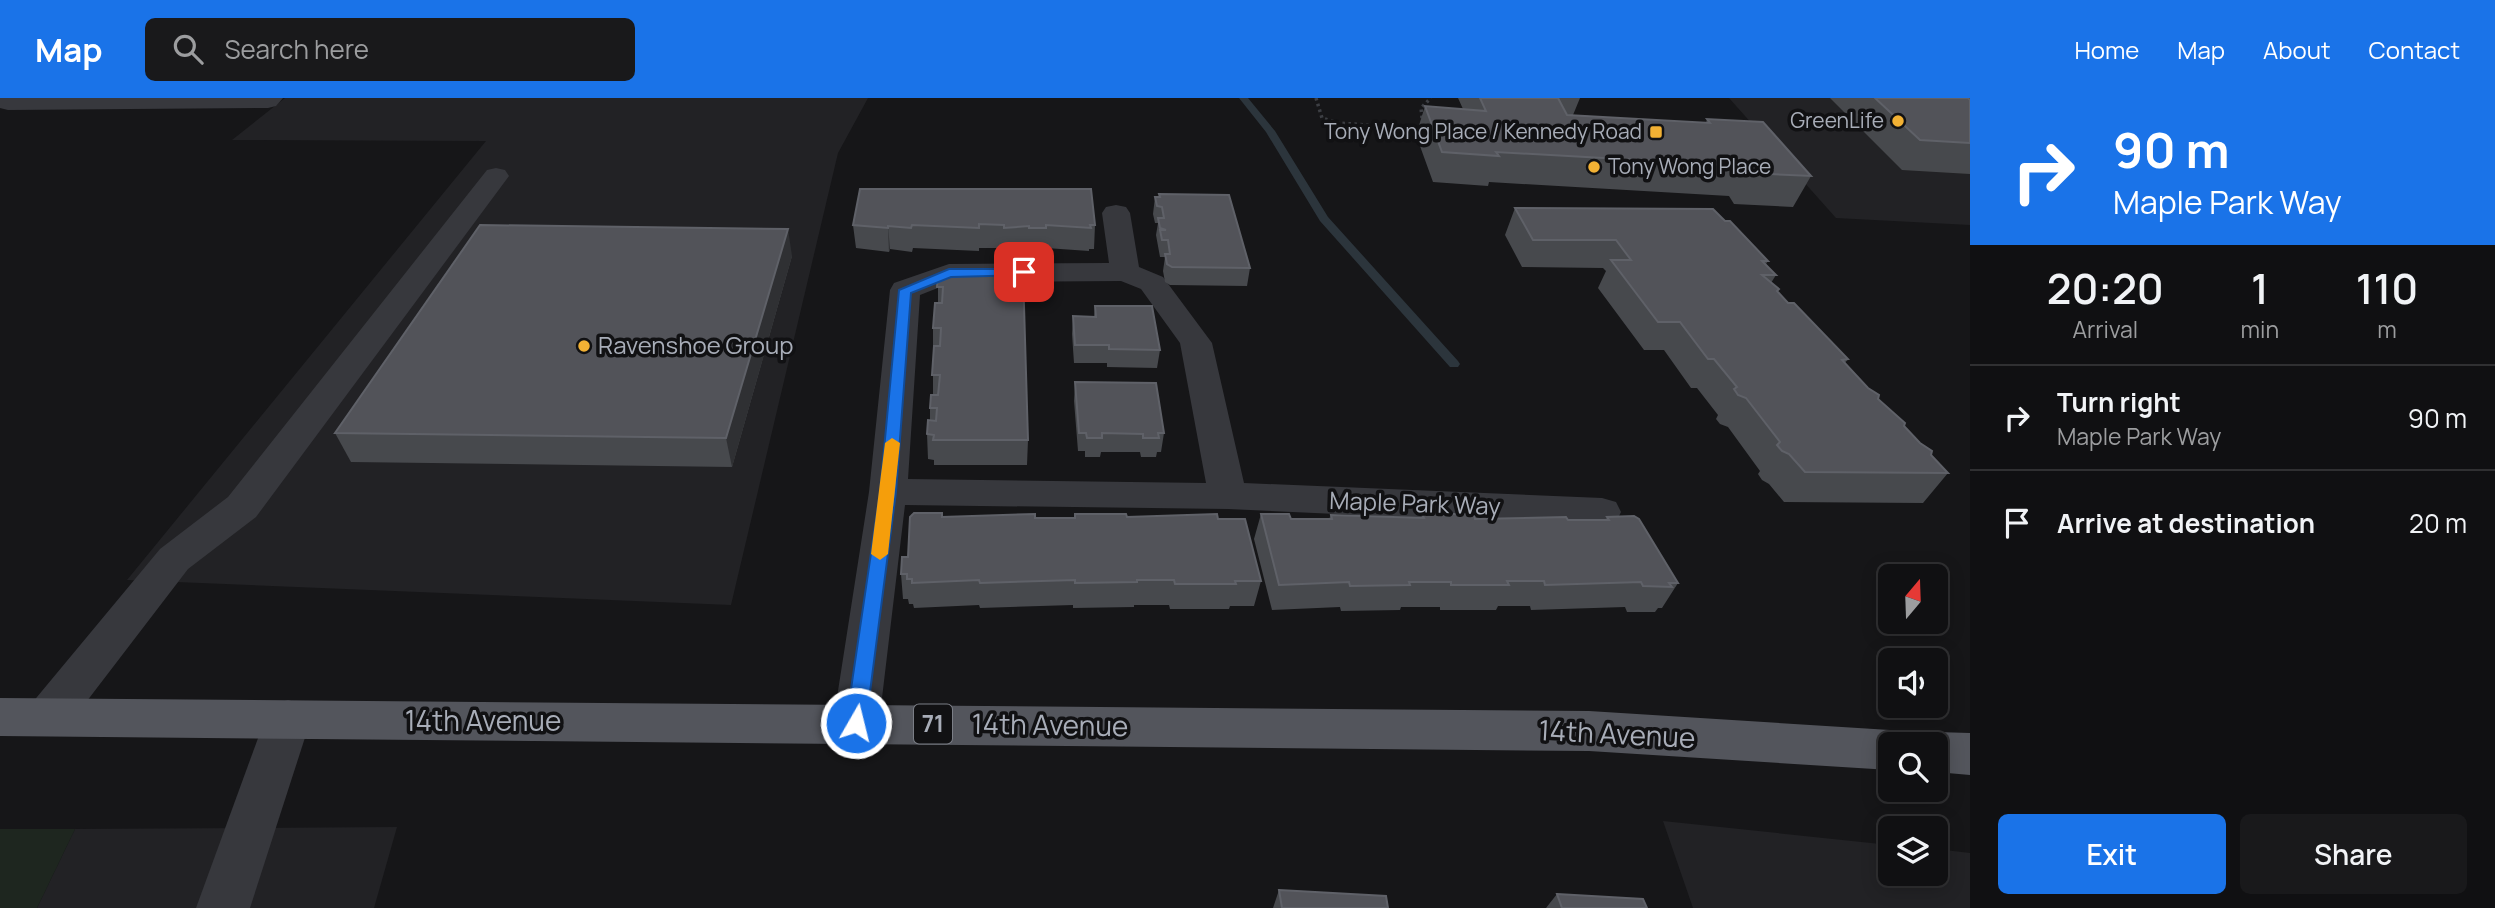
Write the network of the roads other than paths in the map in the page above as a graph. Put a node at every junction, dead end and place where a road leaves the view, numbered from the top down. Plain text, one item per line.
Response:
1 (271, 98) edge
2 (3, 102) edge
3 (496, 176) dead end
4 (1116, 213) dead end
5 (1125, 272) junction
6 (888, 492) junction
7 (1228, 496) junction
8 (1602, 512) dead end
9 (0, 717) edge
10 (48, 717) junction
11 (288, 719) junction
12 (856, 723) junction
13 (1878, 749) edge
14 (1948, 753) edge
15 (1970, 754) edge
16 (223, 908) edge

1 - 2 street
3 - 10 street
4 - 5 street
5 - 6 street
5 - 7 street
6 - 7 street, Maple Park Way
6 - 12 street
7 - 8 street, Maple Park Way
9 - 10 main road, 14th Avenue / 71
10 - 11 main road, 14th Avenue / 71
11 - 12 main road, 14th Avenue / 71
11 - 16 street
12 - 13 main road, 14th Avenue / 71
14 - 15 main road

